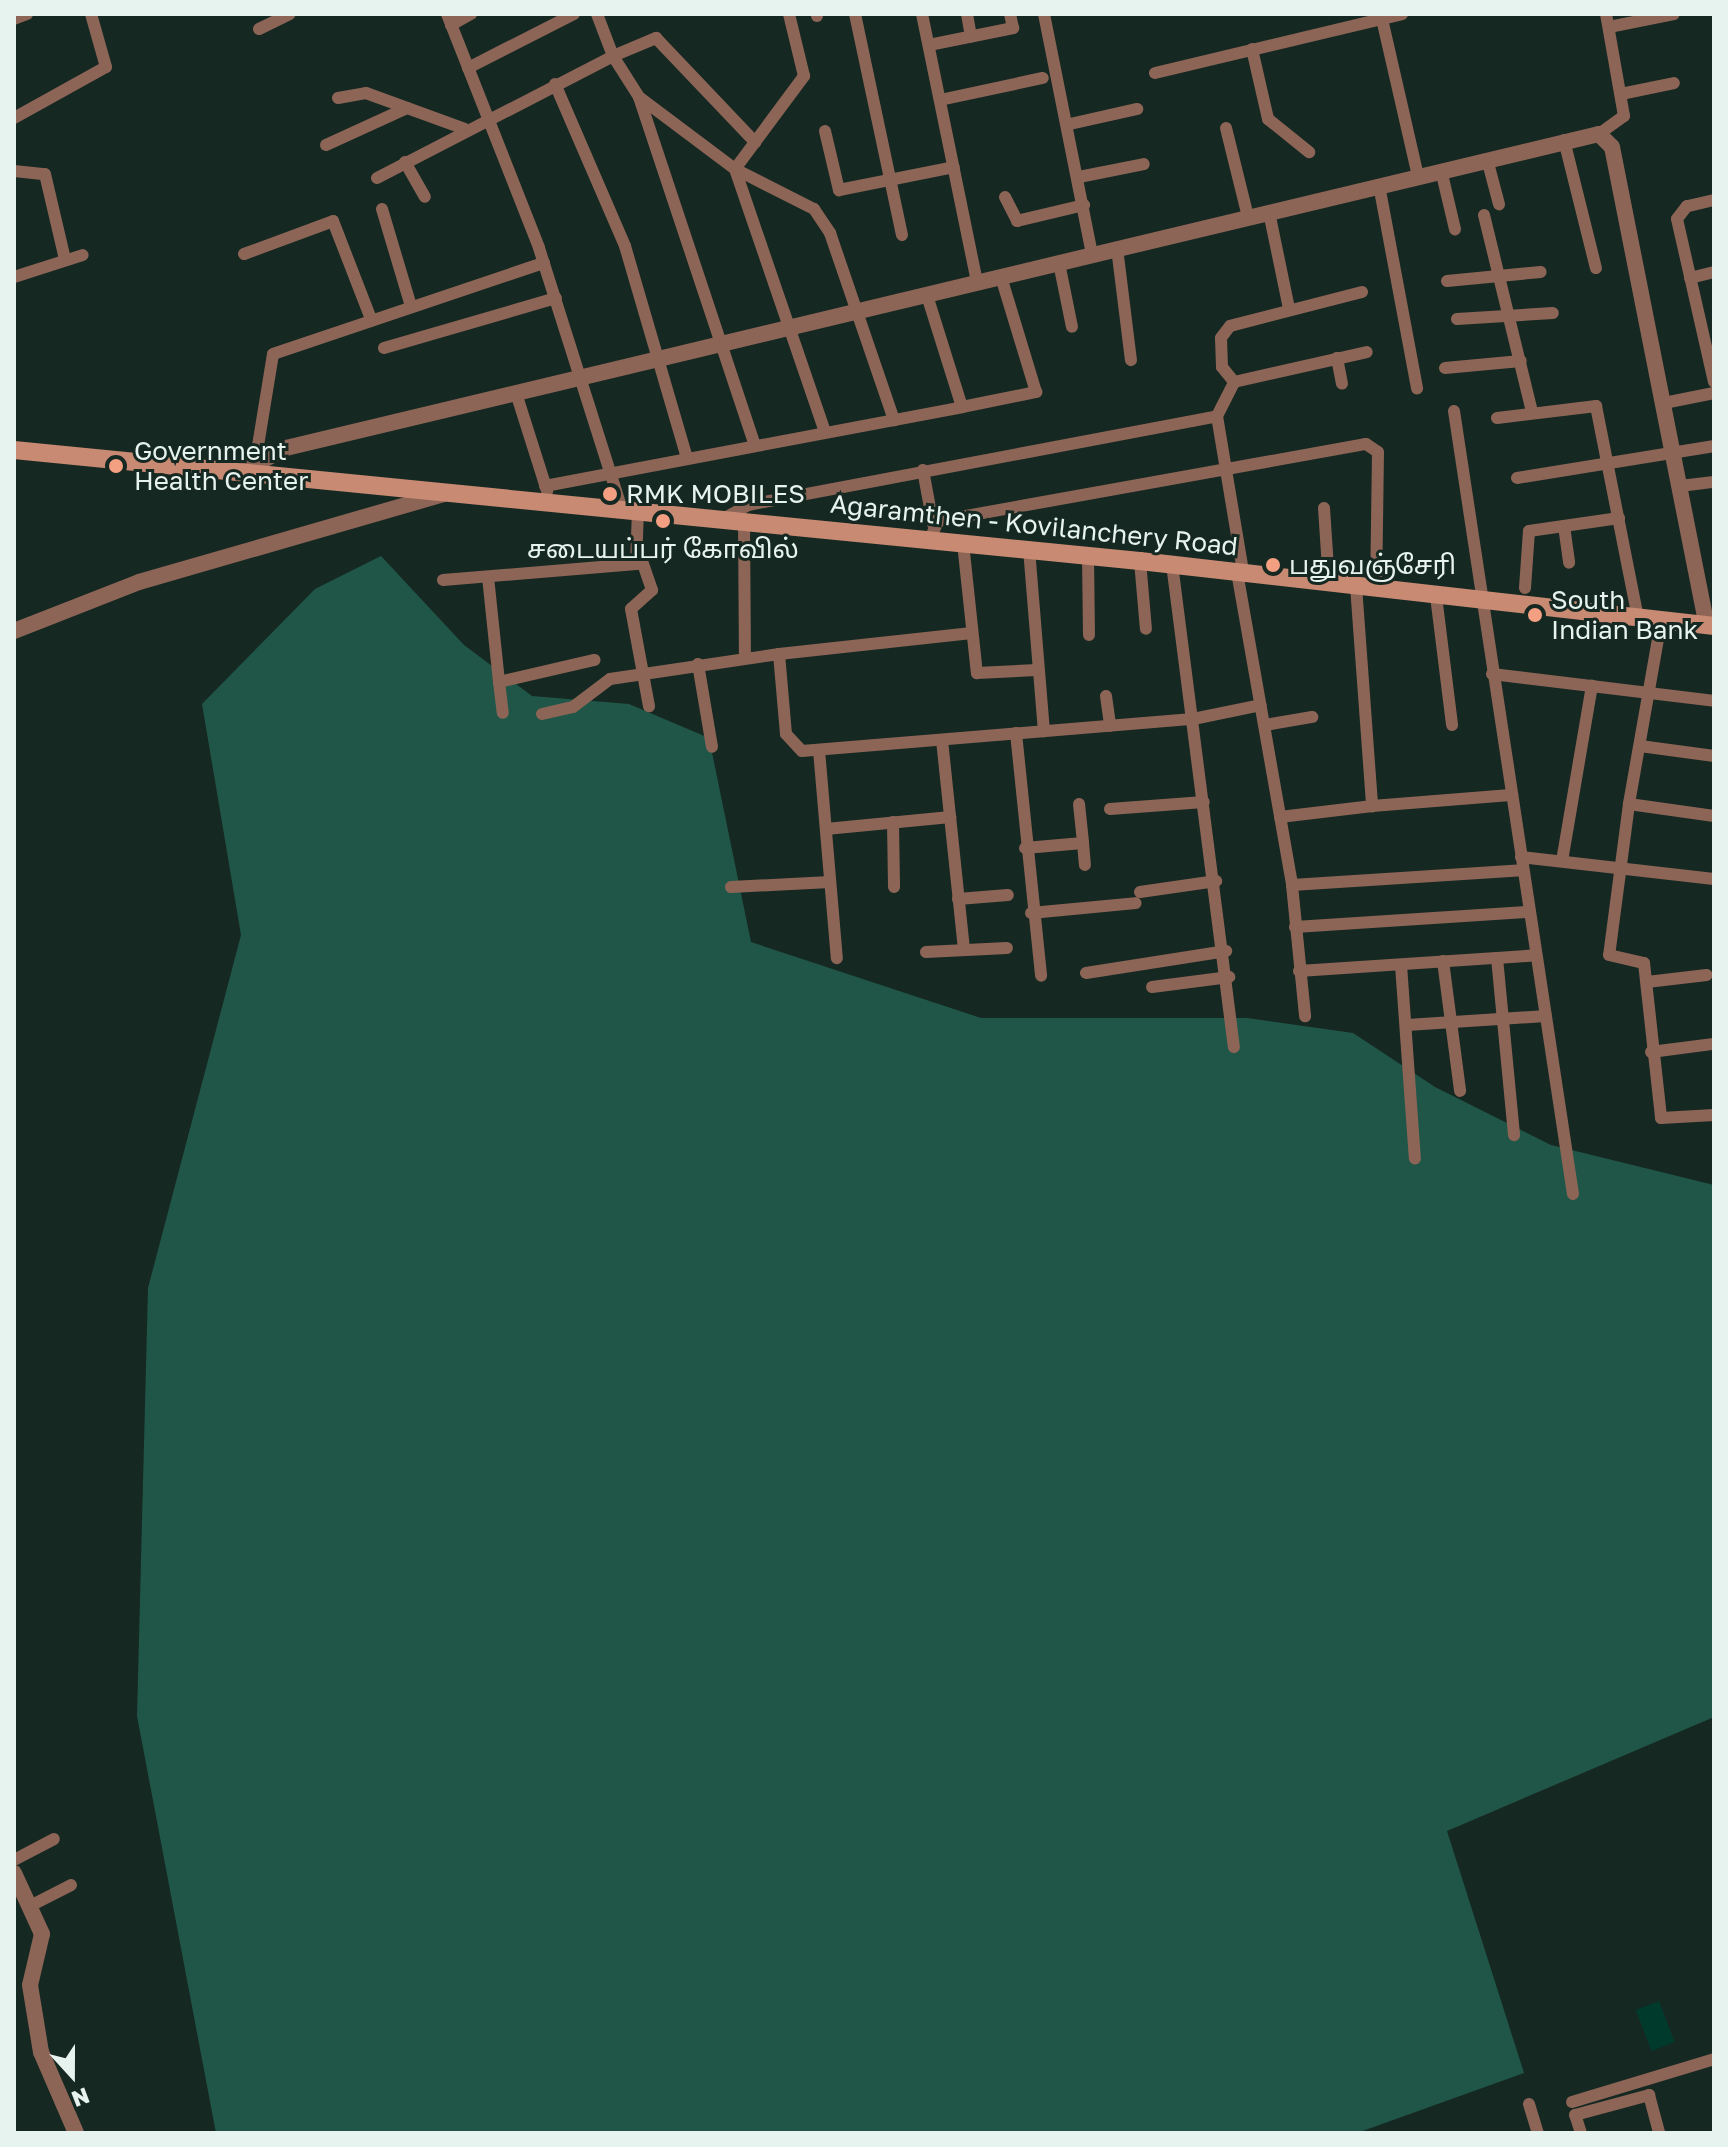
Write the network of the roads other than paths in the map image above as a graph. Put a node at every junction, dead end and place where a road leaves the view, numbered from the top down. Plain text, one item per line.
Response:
1 (27, 14) edge
2 (91, 14) edge
3 (290, 14) edge
4 (471, 14) edge
5 (574, 14) edge
6 (597, 14) edge
7 (789, 14) edge
8 (855, 14) edge
9 (922, 14) edge
10 (967, 14) edge
11 (1010, 14) edge
12 (1044, 14) edge
13 (1402, 14) edge
14 (1606, 14) edge
15 (1674, 14) edge
16 (1654, 16) edge
17 (14, 19) edge
18 (449, 19) edge
19 (1382, 19) junction
20 (1609, 27) junction
21 (259, 29) dead end
22 (971, 37) junction
23 (929, 45) junction
24 (1252, 49) junction
25 (613, 56) junction
26 (468, 68) junction
27 (1155, 73) dead end
28 (1043, 78) dead end
29 (1674, 83) dead end
30 (555, 84) junction
31 (1621, 94) junction
32 (639, 97) junction
33 (338, 98) dead end
34 (940, 100) junction
35 (407, 108) junction
36 (1137, 109) dead end
37 (487, 116) junction
38 (14, 118) edge
39 (1070, 124) junction
40 (1226, 128) dead end
41 (465, 129) junction
42 (825, 131) dead end
43 (1599, 134) junction
44 (1564, 140) junction
45 (755, 142) junction
46 (326, 145) dead end
47 (1309, 152) dead end
48 (1487, 159) junction
49 (405, 162) junction
50 (1144, 164) dead end
51 (954, 167) junction
52 (735, 169) junction
53 (1441, 170) junction
54 (14, 171) edge
55 (1418, 176) junction
56 (1079, 177) junction
57 (377, 178) dead end
58 (891, 180) junction
59 (1379, 185) junction
60 (425, 197) dead end
61 (1005, 197) dead end
62 (1714, 200) edge
63 (1499, 204) dead end
64 (1084, 205) junction
65 (382, 209) dead end
66 (1269, 212) junction
67 (1484, 215) dead end
68 (1248, 217) junction
69 (1455, 229) dead end
70 (902, 235) dead end
71 (1117, 248) junction
72 (244, 254) dead end
73 (1092, 254) junction
74 (83, 255) dead end
75 (65, 259) junction
76 (544, 263) junction
77 (1059, 263) junction
78 (1596, 268) dead end
79 (1541, 272) dead end
80 (1714, 272) edge
81 (1500, 275) junction
82 (14, 277) edge
83 (1001, 277) junction
84 (1690, 278) junction
85 (1447, 281) dead end
86 (977, 283) junction
87 (1362, 292) dead end
88 (927, 295) junction
89 (556, 298) junction
90 (411, 306) junction
91 (1289, 309) junction
92 (857, 312) junction
93 (1553, 313) dead end
94 (1511, 316) junction
95 (371, 319) junction
96 (1457, 319) dead end
97 (791, 327) junction
98 (1072, 327) dead end
99 (722, 344) junction
100 (1710, 345) edge
101 (384, 348) dead end
102 (1367, 352) dead end
103 (1337, 358) junction
104 (656, 360) junction
105 (1131, 360) dead end
106 (1521, 361) junction
107 (1445, 368) dead end
108 (583, 377) junction
109 (1234, 382) junction
110 (1714, 382) edge
111 (1342, 384) dead end
112 (1417, 388) dead end
113 (516, 393) junction
114 (1714, 393) edge
115 (1664, 403) junction
116 (962, 407) junction
117 (1454, 411) dead end
118 (1532, 412) junction
119 (1217, 416) junction
120 (1497, 418) dead end
121 (894, 420) junction
122 (825, 432) junction
123 (755, 445) junction
124 (1714, 446) edge
125 (14, 450) edge
126 (1673, 452) junction
127 (687, 458) junction
128 (1609, 462) junction
129 (250, 467) junction
130 (923, 470) junction
131 (1221, 470) junction
132 (615, 472) junction
133 (1517, 478) dead end
134 (1714, 482) edge
135 (1680, 486) junction
136 (444, 494) junction
137 (547, 494) junction
138 (630, 508) junction
139 (1324, 508) dead end
140 (1619, 518) junction
141 (723, 519) junction
142 (744, 521) junction
143 (1564, 526) junction
144 (931, 531) junction
145 (963, 543) junction
146 (1029, 549) junction
147 (1088, 555) junction
148 (641, 558) junction
149 (1140, 561) junction
150 (1569, 563) dead end
151 (1172, 564) junction
152 (1240, 572) junction
153 (488, 577) junction
154 (443, 580) dead end
155 (1329, 583) junction
156 (1356, 586) junction
157 (1376, 588) junction
158 (1525, 588) dead end
159 (1436, 596) junction
160 (1482, 601) junction
161 (1638, 619) junction
162 (1661, 622) junction
163 (1710, 626) edge
164 (1146, 629) dead end
165 (14, 631) edge
166 (972, 633) junction
167 (1089, 635) dead end
168 (779, 654) junction
169 (745, 658) junction
170 (594, 660) dead end
171 (698, 664) junction
172 (1037, 670) junction
173 (643, 672) junction
174 (1492, 674) junction
175 (499, 682) junction
176 (1592, 686) junction
177 (1647, 691) junction
178 (1106, 696) dead end
179 (1714, 701) edge
180 (1261, 705) junction
181 (649, 706) dead end
182 (503, 713) dead end
183 (542, 714) dead end
184 (1312, 717) dead end
185 (1193, 719) junction
186 (1265, 725) junction
187 (1452, 725) dead end
188 (1110, 726) junction
189 (1044, 731) junction
190 (1016, 733) junction
191 (942, 740) junction
192 (1640, 746) junction
193 (712, 747) dead end
194 (819, 750) junction
195 (1714, 756) edge
196 (1511, 795) junction
197 (1204, 802) junction
198 (1079, 804) dead end
199 (1629, 804) junction
200 (1372, 806) junction
201 (1110, 809) dead end
202 (1714, 816) edge
203 (950, 817) junction
204 (1280, 817) junction
205 (893, 822) junction
206 (826, 829) junction
207 (1083, 843) junction
208 (1025, 848) junction
209 (1562, 861) junction
210 (1522, 863) junction
211 (1085, 865) dead end
212 (1617, 867) junction
213 (1714, 879) edge
214 (1216, 881) junction
215 (830, 882) junction
216 (1292, 885) junction
217 (731, 887) dead end
218 (894, 887) dead end
219 (1008, 895) dead end
220 (958, 899) junction
221 (1529, 912) junction
222 (1031, 913) junction
223 (1295, 927) junction
224 (1007, 948) dead end
225 (964, 950) junction
226 (1226, 951) junction
227 (926, 952) dead end
228 (1536, 955) junction
229 (837, 958) dead end
230 (1497, 958) junction
231 (1443, 961) junction
232 (1401, 965) junction
233 (1299, 971) junction
234 (1086, 973) dead end
235 (1707, 975) dead end
236 (1041, 976) dead end
237 (1229, 977) junction
238 (1647, 982) junction
239 (1152, 987) dead end
240 (1305, 1016) dead end
241 (1546, 1016) junction
242 (1503, 1017) junction
243 (1450, 1021) junction
244 (1407, 1025) junction
245 (1713, 1044) edge
246 (1234, 1047) dead end
247 (1651, 1052) junction
248 (1460, 1091) dead end
249 (1714, 1115) edge
250 (1514, 1135) dead end
251 (1415, 1158) dead end
252 (1573, 1194) dead end
253 (54, 1839) dead end
254 (14, 1860) edge
255 (14, 1874) edge
256 (71, 1885) dead end
257 (30, 1906) junction
258 (1714, 2059) edge
259 (1640, 2084) junction
260 (1643, 2097) junction
261 (1572, 2102) dead end
262 (1529, 2104) dead end
263 (76, 2133) edge
264 (1538, 2133) edge
265 (1581, 2133) edge
266 (1659, 2133) edge

1 - 17 street
2 - 38 street
3 - 21 street
4 - 18 street
5 - 26 street
6 - 25 street
7 - 45 street
8 - 58 street
9 - 23 street
10 - 22 street
11 - 22 street
12 - 39 street
13 - 19 street
14 - 20 street
15 - 16 street
16 - 20 street
18 - 26 street
19 - 24 street
19 - 55 street
20 - 31 street
22 - 23 street
23 - 34 street
24 - 27 street
24 - 47 street
25 - 30 street
25 - 32 street
25 - 45 street
26 - 37 street
28 - 34 street
29 - 31 street
30 - 37 street
30 - 104 street
31 - 43 street
32 - 52 street
32 - 99 street
33 - 35 street
34 - 51 street
35 - 41 street
35 - 46 street
36 - 39 street
37 - 41 street
37 - 76 street
39 - 56 street
40 - 68 street
41 - 49 street
42 - 58 street
43 - 44 street
43 - 115 street
44 - 48 street
44 - 78 street
45 - 52 street
48 - 53 street
48 - 63 street
49 - 57 street
49 - 60 street
50 - 56 street
51 - 58 street
51 - 86 street
52 - 92 street
52 - 97 street
53 - 55 street
53 - 69 street
54 - 75 street
55 - 59 street
56 - 64 street
58 - 70 street
59 - 66 street
59 - 112 street
61 - 64 street
62 - 84 street
64 - 73 street
65 - 90 street
66 - 68 street
66 - 91 street
67 - 81 street
68 - 71 street
71 - 73 street
71 - 105 street
72 - 95 street
73 - 77 street
74 - 75 street
75 - 82 street
76 - 89 street
76 - 90 street
77 - 83 street
77 - 98 street
79 - 81 street
80 - 84 street
81 - 85 street
81 - 94 street
83 - 86 street
83 - 116 street
84 - 100 street
86 - 88 street
87 - 91 street
88 - 92 street
88 - 116 street
89 - 101 street
89 - 108 street
90 - 95 street
91 - 109 street
92 - 97 street
92 - 121 street
93 - 94 street
94 - 96 street
94 - 106 street
95 - 129 street
97 - 99 street
97 - 122 street
99 - 104 street
99 - 123 street
100 - 110 street
102 - 103 street
103 - 109 street
103 - 111 street
104 - 108 street
104 - 127 street
106 - 107 street
106 - 118 street
108 - 113 street
108 - 132 street
109 - 119 street
113 - 129 street
113 - 137 street
114 - 115 street
115 - 126 street
116 - 121 street
117 - 160 street
118 - 120 street
118 - 128 street
119 - 130 street
119 - 131 street
121 - 122 street
122 - 123 street
123 - 127 street
124 - 126 street
125 - 129 main road, Agaramthen - Kovilanchery Road
126 - 128 street
126 - 135 street
127 - 132 street
128 - 133 street
128 - 140 street
129 - 136 main road, Agaramthen - Kovilanchery Road
130 - 141 street
130 - 144 street
131 - 144 street
131 - 152 street
131 - 157 street
132 - 137 street
132 - 138 street
134 - 135 street
135 - 163 street
136 - 137 main road, Agaramthen - Kovilanchery Road
136 - 165 street
137 - 138 main road, Agaramthen - Kovilanchery Road
138 - 141 main road, Agaramthen - Kovilanchery Road
138 - 148 street
139 - 155 street
140 - 143 street
140 - 161 street
141 - 142 main road, Agaramthen - Kovilanchery Road
142 - 144 main road, Agaramthen - Kovilanchery Road
142 - 169 street
143 - 150 street
143 - 158 street
144 - 145 main road, Agaramthen - Kovilanchery Road
145 - 146 main road, Agaramthen - Kovilanchery Road
145 - 166 street
146 - 147 main road, Agaramthen - Kovilanchery Road
146 - 172 street
147 - 149 main road, Agaramthen - Kovilanchery Road
147 - 167 street
148 - 153 street
148 - 173 street
149 - 151 main road, Agaramthen - Kovilanchery Road
149 - 164 street
151 - 152 main road, Agaramthen - Kovilanchery Road
151 - 185 street
152 - 155 main road, Agaramthen - Kovilanchery Road
152 - 180 street
153 - 154 street
153 - 175 street
155 - 156 main road, Agaramthen - Kovilanchery Road
156 - 157 main road, Agaramthen - Kovilanchery Road
156 - 200 street
157 - 159 main road, Agaramthen - Kovilanchery Road
159 - 160 main road, Agaramthen - Kovilanchery Road
159 - 187 street
160 - 161 main road, Agaramthen - Kovilanchery Road
160 - 174 street
161 - 162 main road, Agaramthen - Kovilanchery Road
162 - 163 main road, Agaramthen - Kovilanchery Road
162 - 177 street
166 - 168 street
166 - 172 street
168 - 169 street
168 - 194 street
169 - 171 street
170 - 175 street
171 - 173 street
171 - 193 street
172 - 189 street
173 - 181 street
173 - 183 street
174 - 176 street
174 - 196 street
175 - 182 street
176 - 177 street
176 - 209 street
177 - 179 street
177 - 192 street
178 - 188 street
180 - 185 street
180 - 186 street
184 - 186 street
185 - 188 street
185 - 197 street
186 - 204 street
188 - 189 street
189 - 190 street
190 - 191 street
190 - 208 street
191 - 194 street
191 - 203 street
192 - 195 street
192 - 199 street
194 - 206 street
196 - 200 street
196 - 210 street
197 - 201 street
197 - 214 street
198 - 207 street
199 - 202 street
199 - 212 street
200 - 204 street
203 - 205 street
203 - 220 street
204 - 216 street
205 - 206 street
205 - 218 street
206 - 215 street
207 - 208 street
207 - 211 street
208 - 222 street
209 - 210 street
209 - 212 street
210 - 216 street
210 - 221 street
212 - 213 street
212 - 238 street
214 - 222 street
214 - 226 street
215 - 217 street
215 - 229 street
216 - 223 street
219 - 220 street
220 - 225 street
221 - 223 street
221 - 228 street
222 - 236 street
223 - 233 street
224 - 225 street
225 - 227 street
226 - 234 street
226 - 237 street
228 - 230 street
228 - 241 street
230 - 231 street
230 - 242 street
231 - 232 street
231 - 243 street
232 - 233 street
232 - 244 street
233 - 240 street
235 - 238 street
237 - 239 street
237 - 246 street
238 - 247 street
241 - 242 street
241 - 252 street
242 - 243 street
242 - 250 street
243 - 244 street
243 - 248 street
244 - 251 street
245 - 247 street
247 - 249 street
253 - 254 street
255 - 257 street
256 - 257 street
257 - 263 street
258 - 259 street
259 - 260 street
259 - 261 street
260 - 265 street
260 - 266 street
262 - 264 street

